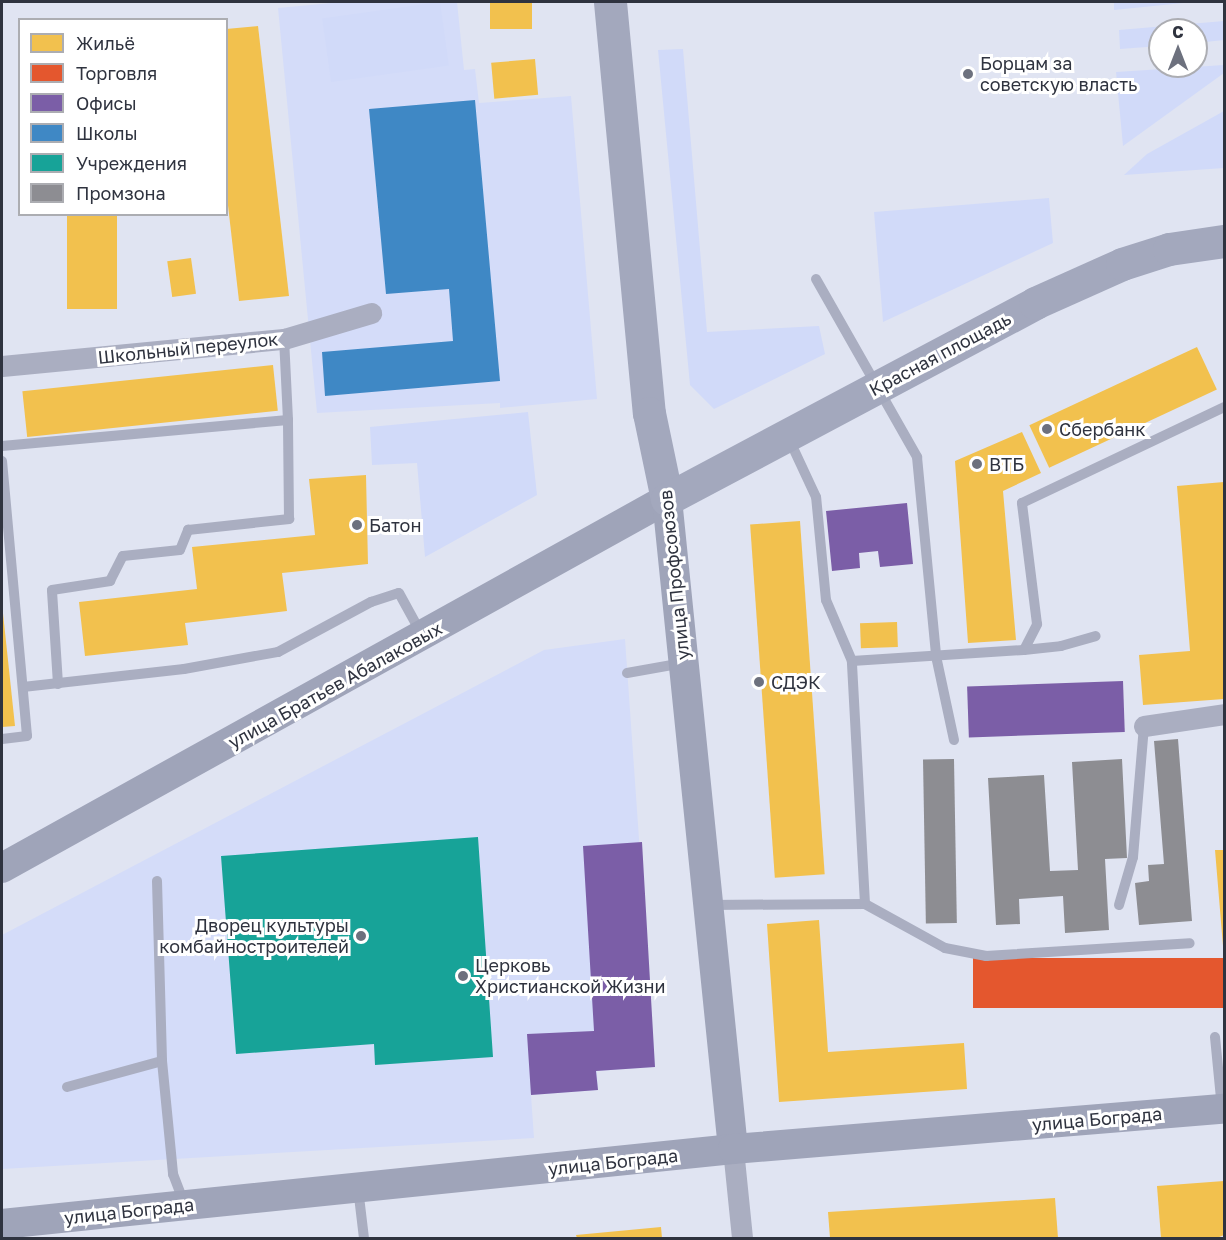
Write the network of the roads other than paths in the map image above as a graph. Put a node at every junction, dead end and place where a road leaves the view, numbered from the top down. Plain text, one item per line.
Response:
1 (610, 2) edge
2 (1224, 241) edge
3 (816, 279) dead end
4 (371, 312) dead end
5 (285, 339) junction
6 (2, 366) edge
7 (875, 388) junction
8 (1224, 407) edge
9 (288, 420) junction
10 (788, 435) junction
11 (2, 446) edge
12 (2, 461) edge
13 (667, 498) junction
14 (1096, 636) dead end
15 (423, 637) junction
16 (1024, 650) junction
17 (936, 656) junction
18 (852, 661) junction
19 (684, 663) junction
20 (627, 673) dead end
21 (58, 684) junction
22 (23, 687) junction
23 (1224, 714) edge
24 (1144, 726) joint
25 (2, 739) edge
26 (954, 740) dead end
27 (2, 868) edge
28 (157, 881) dead end
29 (865, 904) junction
30 (709, 905) junction
31 (1119, 905) dead end
32 (1190, 943) dead end
33 (1215, 1037) dead end
34 (162, 1061) junction
35 (67, 1087) dead end
36 (1223, 1109) edge
37 (734, 1149) junction
38 (358, 1188) junction
39 (185, 1205) junction
40 (18, 1228) edge
41 (364, 1239) edge
42 (742, 1239) edge

1 - 13 main road, улица Профсоюзов
2 - 7 main road, Красная площадь
3 - 7 lane
4 - 5 street, Школьный переулок
5 - 6 street, Школьный переулок
5 - 9 lane
7 - 10 main road, Красная площадь
7 - 17 lane
8 - 16 lane
9 - 11 lane
9 - 21 lane
10 - 13 main road, Красная площадь
10 - 18 lane
12 - 22 lane
13 - 15 street, улица Братьев Абалаковых
13 - 19 street, улица Профсоюзов
14 - 16 lane
15 - 21 lane
15 - 27 street, улица Братьев Абалаковых
16 - 17 lane
17 - 18 lane
17 - 26 lane
18 - 29 lane
19 - 20 lane
19 - 30 street, улица Профсоюзов
21 - 22 lane
22 - 25 lane
23 - 24 street
24 - 31 lane
28 - 34 lane
29 - 30 lane
29 - 32 lane
30 - 37 street, улица Профсоюзов
33 - 36 lane
34 - 35 lane
34 - 39 lane
36 - 37 street, улица Бограда
37 - 38 street, улица Бограда
37 - 42 street
38 - 39 street, улица Бограда
38 - 41 lane
39 - 40 street, улица Бограда

